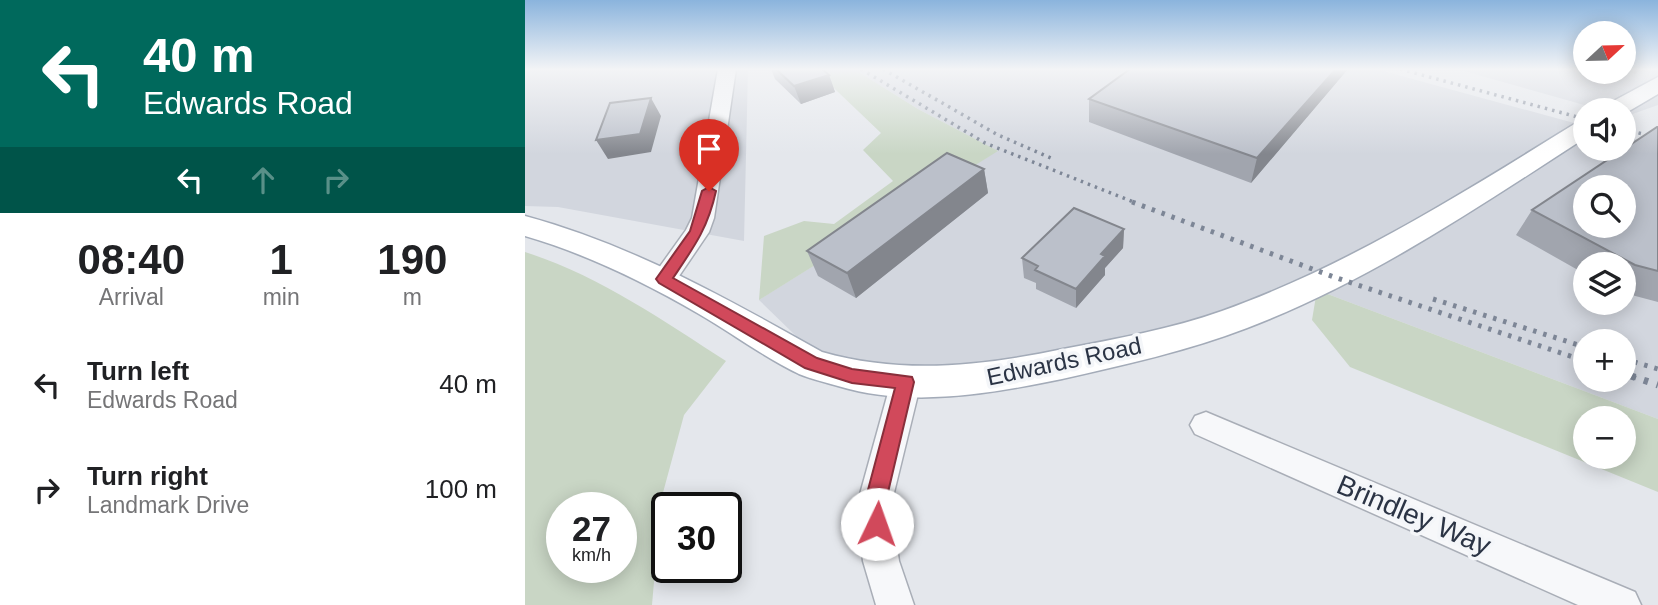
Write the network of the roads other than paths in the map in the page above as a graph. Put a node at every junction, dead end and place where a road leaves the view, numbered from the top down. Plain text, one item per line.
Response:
1 (722, 97) edge
2 (1573, 136) edge
3 (525, 226) edge
4 (664, 279) junction
5 (905, 382) junction
6 (1206, 425) dead end
7 (895, 605) edge
8 (1622, 605) edge

1 - 4 street
2 - 5 main road, Edwards Road
3 - 4 main road, Edwards Road
4 - 5 main road, Edwards Road
5 - 7 street
6 - 8 street, Brindley Way

